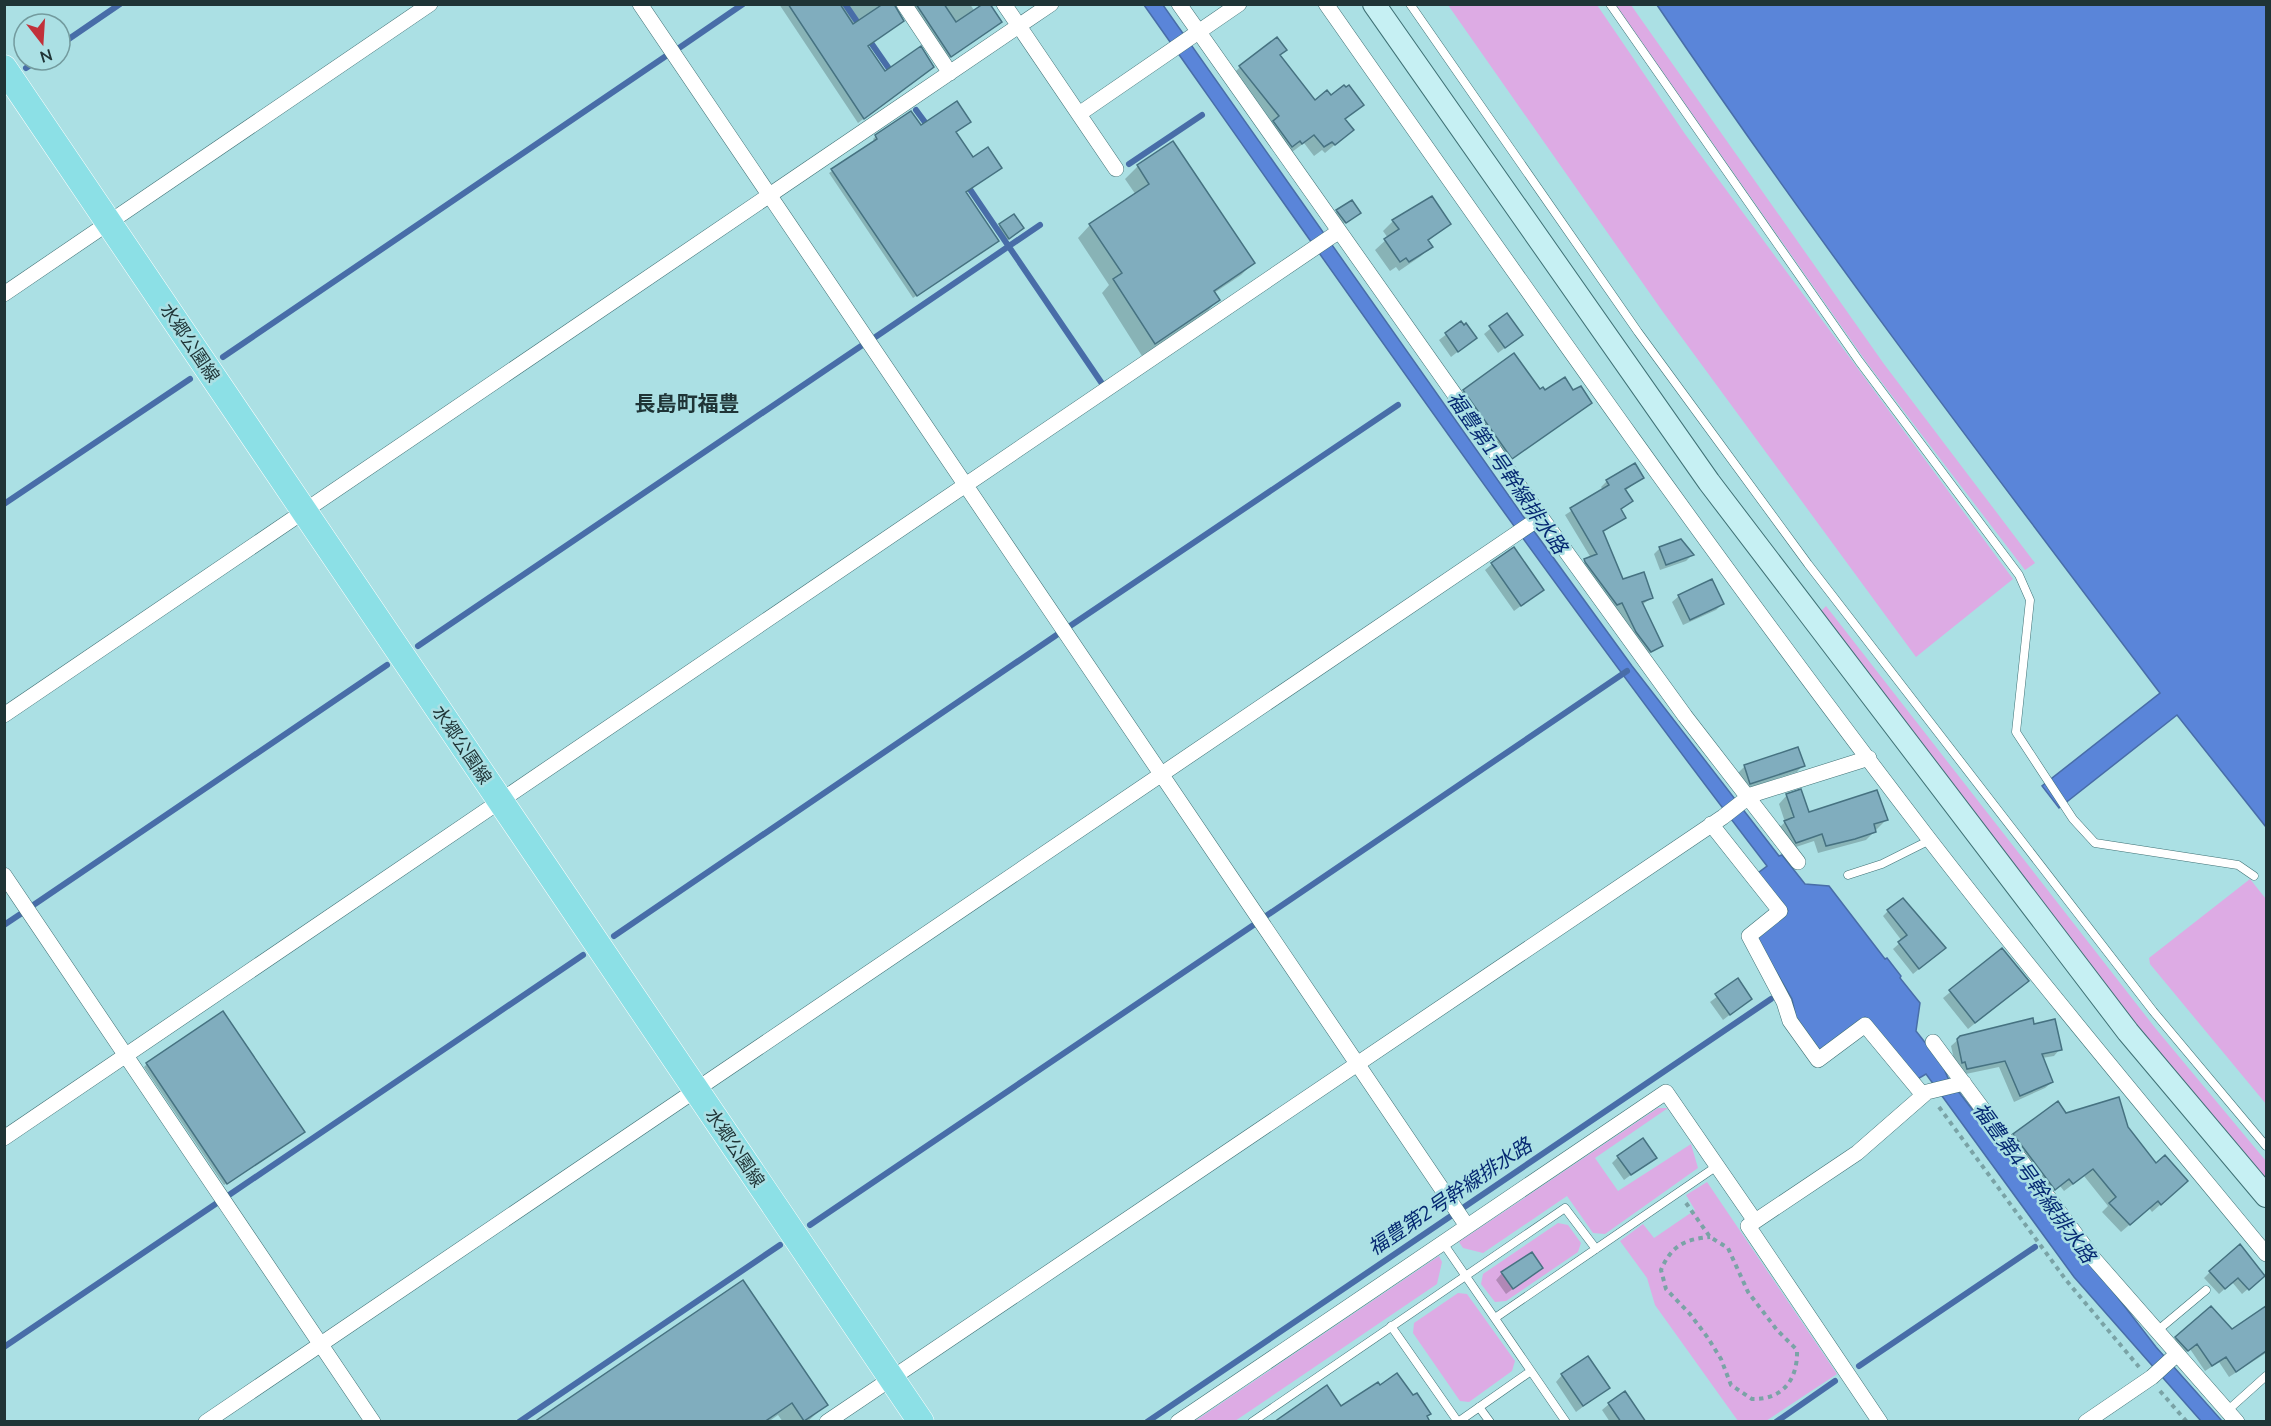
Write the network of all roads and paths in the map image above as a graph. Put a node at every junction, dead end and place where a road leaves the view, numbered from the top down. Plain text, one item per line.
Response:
1 (430, 4) edge
2 (640, 4) edge
3 (904, 4) edge
4 (1004, 4) edge
5 (1051, 4) edge
6 (1179, 4) edge
7 (1239, 4) edge
8 (1326, 4) edge
9 (1374, 4) edge
10 (1410, 4) edge
11 (1610, 4) edge
12 (1019, 27) junction
13 (1196, 34) junction
14 (4, 68) edge
15 (950, 73) junction
16 (1079, 114) junction
17 (1116, 169) dead end
18 (770, 196) junction
19 (109, 223) junction
20 (1335, 233) junction
21 (4, 294) edge
22 (966, 485) junction
23 (305, 513) junction
24 (1539, 518) junction
25 (4, 715) edge
26 (1869, 758) junction
27 (1162, 775) junction
28 (1746, 799) junction
29 (500, 802) junction
30 (1717, 821) junction
31 (1930, 840) junction
32 (1798, 862) dead end
33 (1848, 875) dead end
34 (4, 876) edge
35 (2254, 876) dead end
36 (1933, 1042) dead end
37 (126, 1055) junction
38 (1358, 1064) junction
39 (1963, 1084) junction
40 (696, 1091) junction
41 (1925, 1093) junction
42 (4, 1138) edge
43 (2266, 1146) edge
44 (1717, 1166) junction
45 (1679, 1193) junction
46 (2266, 1196) edge
47 (1755, 1221) junction
48 (1465, 1224) junction
49 (1710, 1237) junction
50 (1443, 1243) junction
51 (1596, 1249) junction
52 (2266, 1254) edge
53 (1465, 1276) junction
54 (2206, 1290) dead end
55 (1495, 1318) junction
56 (1391, 1326) junction
57 (2157, 1331) junction
58 (321, 1344) junction
59 (2175, 1356) junction
60 (1531, 1371) junction
61 (2266, 1376) edge
62 (891, 1378) junction
63 (2151, 1378) junction
64 (1479, 1407) junction
65 (2232, 1416) edge
66 (206, 1422) edge
67 (373, 1422) edge
68 (827, 1422) edge
69 (921, 1422) edge
70 (1178, 1422) edge
71 (1252, 1422) edge
72 (1490, 1422) edge
73 (1566, 1422) edge
74 (1880, 1422) edge
75 (2086, 1422) edge
76 (2187, 1422) edge

1 - 19 street
2 - 18 street
3 - 15 street
4 - 12 street
5 - 12 street
6 - 13 street
7 - 13 street
8 - 26 street
9 - 46 street
10 - 43 lane
11 - 35 lane
12 - 15 street
12 - 16 street
13 - 16 street
13 - 20 street
14 - 19 main road, 水郷公園線
15 - 18 street
16 - 17 street
18 - 22 street
18 - 23 street
19 - 21 street
19 - 23 main road, 水郷公園線
20 - 22 street
20 - 24 street
22 - 27 street
22 - 29 street
23 - 25 street
23 - 29 main road, 水郷公園線
24 - 27 street
24 - 28 street
26 - 28 street
26 - 31 street
27 - 38 street
27 - 40 street
28 - 30 street
28 - 32 street
29 - 37 street
29 - 40 main road, 水郷公園線
30 - 38 street
30 - 41 street
31 - 33 lane
31 - 52 street
34 - 37 street
36 - 39 street
37 - 42 street
37 - 58 street
38 - 48 street
38 - 62 street
39 - 41 street
39 - 57 street
40 - 58 street
40 - 62 main road, 水郷公園線
41 - 47 street
41 - 63 path
44 - 45 lane
44 - 47 street
44 - 48 street
45 - 49 path
45 - 51 lane
47 - 74 street
48 - 50 street
49 - 49 path
50 - 53 lane
50 - 70 street
51 - 53 lane
51 - 55 lane
53 - 55 lane
53 - 56 lane
54 - 57 lane
55 - 60 lane
56 - 64 lane
56 - 71 lane
57 - 59 street
58 - 66 street
58 - 67 street
59 - 63 street
59 - 65 street
60 - 64 lane
60 - 73 lane
61 - 65 lane
62 - 68 street
62 - 69 main road, 水郷公園線
63 - 75 street
63 - 76 path
64 - 72 lane

